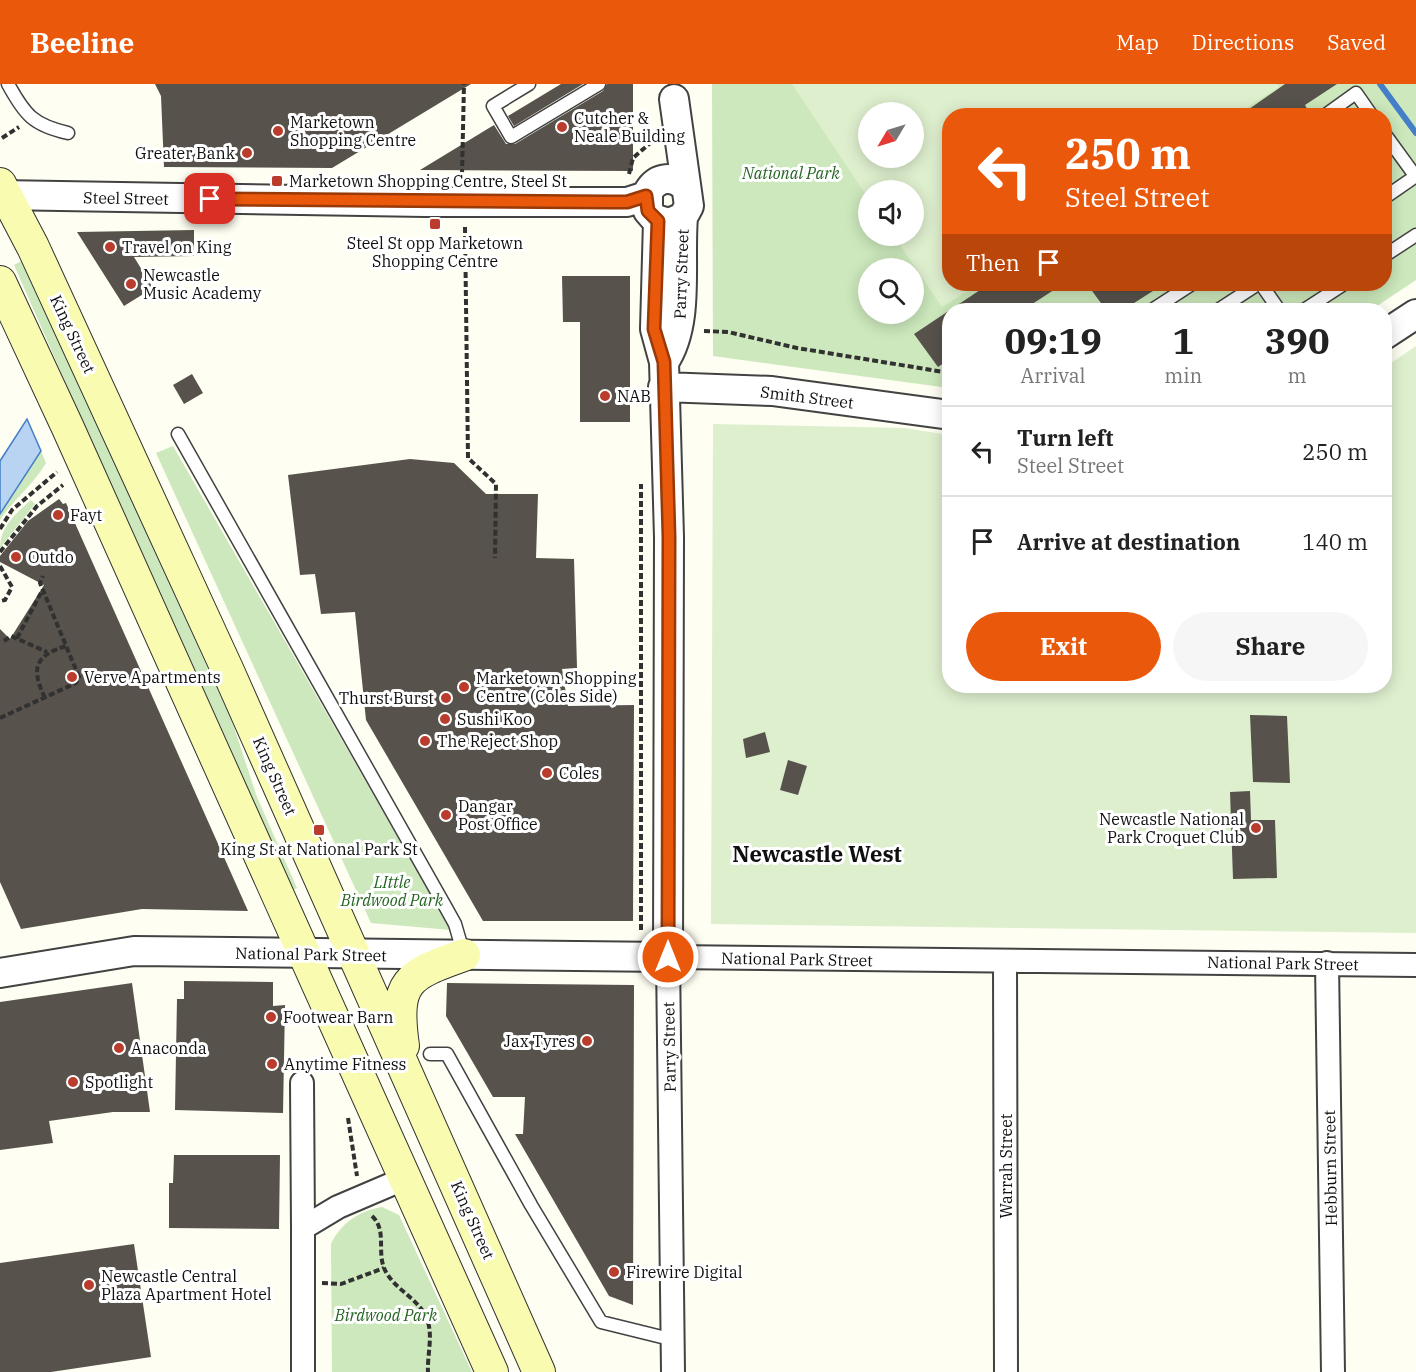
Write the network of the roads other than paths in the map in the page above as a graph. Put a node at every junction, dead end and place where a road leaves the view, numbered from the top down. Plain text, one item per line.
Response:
1 (8, 84) edge
2 (530, 84) edge
3 (599, 84) edge
4 (674, 91) edge
5 (1335, 108) edge
6 (1366, 108) edge
7 (68, 133) dead end
8 (1392, 144) edge
9 (1416, 177) edge
10 (2, 191) edge
11 (1392, 193) edge
12 (655, 199) junction
13 (1416, 235) edge
14 (1392, 251) edge
15 (0, 282) edge
16 (1181, 291) edge
17 (1248, 291) edge
18 (1264, 291) edge
19 (1333, 291) edge
20 (1163, 303) edge
21 (1229, 303) edge
22 (1274, 303) edge
23 (1315, 303) edge
24 (1416, 314) edge
25 (1392, 330) edge
26 (664, 374) junction
27 (942, 414) edge
28 (178, 434) dead end
29 (302, 953) junction
30 (353, 954) junction
31 (464, 955) junction
32 (668, 957) junction
33 (1005, 961) junction
34 (1327, 963) junction
35 (1416, 965) edge
36 (0, 973) edge
37 (418, 1060) junction
38 (302, 1083) dead end
39 (406, 1178) junction
40 (303, 1228) junction
41 (674, 1340) junction
42 (303, 1372) edge
43 (492, 1372) edge
44 (539, 1372) edge
45 (673, 1372) edge
46 (1006, 1372) edge
47 (1334, 1372) edge

1 - 7 lane
2 - 3 lane
4 - 12 street, Parry Street
4 - 12 street, Parry Street
5 - 6 lane
8 - 9 lane
9 - 11 lane
10 - 12 street, Steel Street
10 - 30 main road, King Street
12 - 26 street, Parry Street
13 - 14 lane
15 - 29 main road
16 - 20 lane
17 - 21 lane
18 - 22 lane
19 - 23 lane
24 - 25 street
26 - 27 street, Smith Street
26 - 32 street, Parry Street
28 - 31 lane
29 - 30 street, National Park Street
29 - 36 street, National Park Street
29 - 39 main road
30 - 31 street, National Park Street
30 - 37 main road, King Street
31 - 32 street, National Park Street
31 - 37 main road
32 - 33 street, National Park Street
32 - 41 street, Parry Street
33 - 34 street, National Park Street
33 - 46 street, Warrah Street
34 - 35 street, National Park Street
34 - 47 street, Hebburn Street
37 - 41 lane
37 - 44 main road, King Street
38 - 40 street
39 - 40 street
39 - 43 main road
40 - 42 street
41 - 45 street, Parry Street

